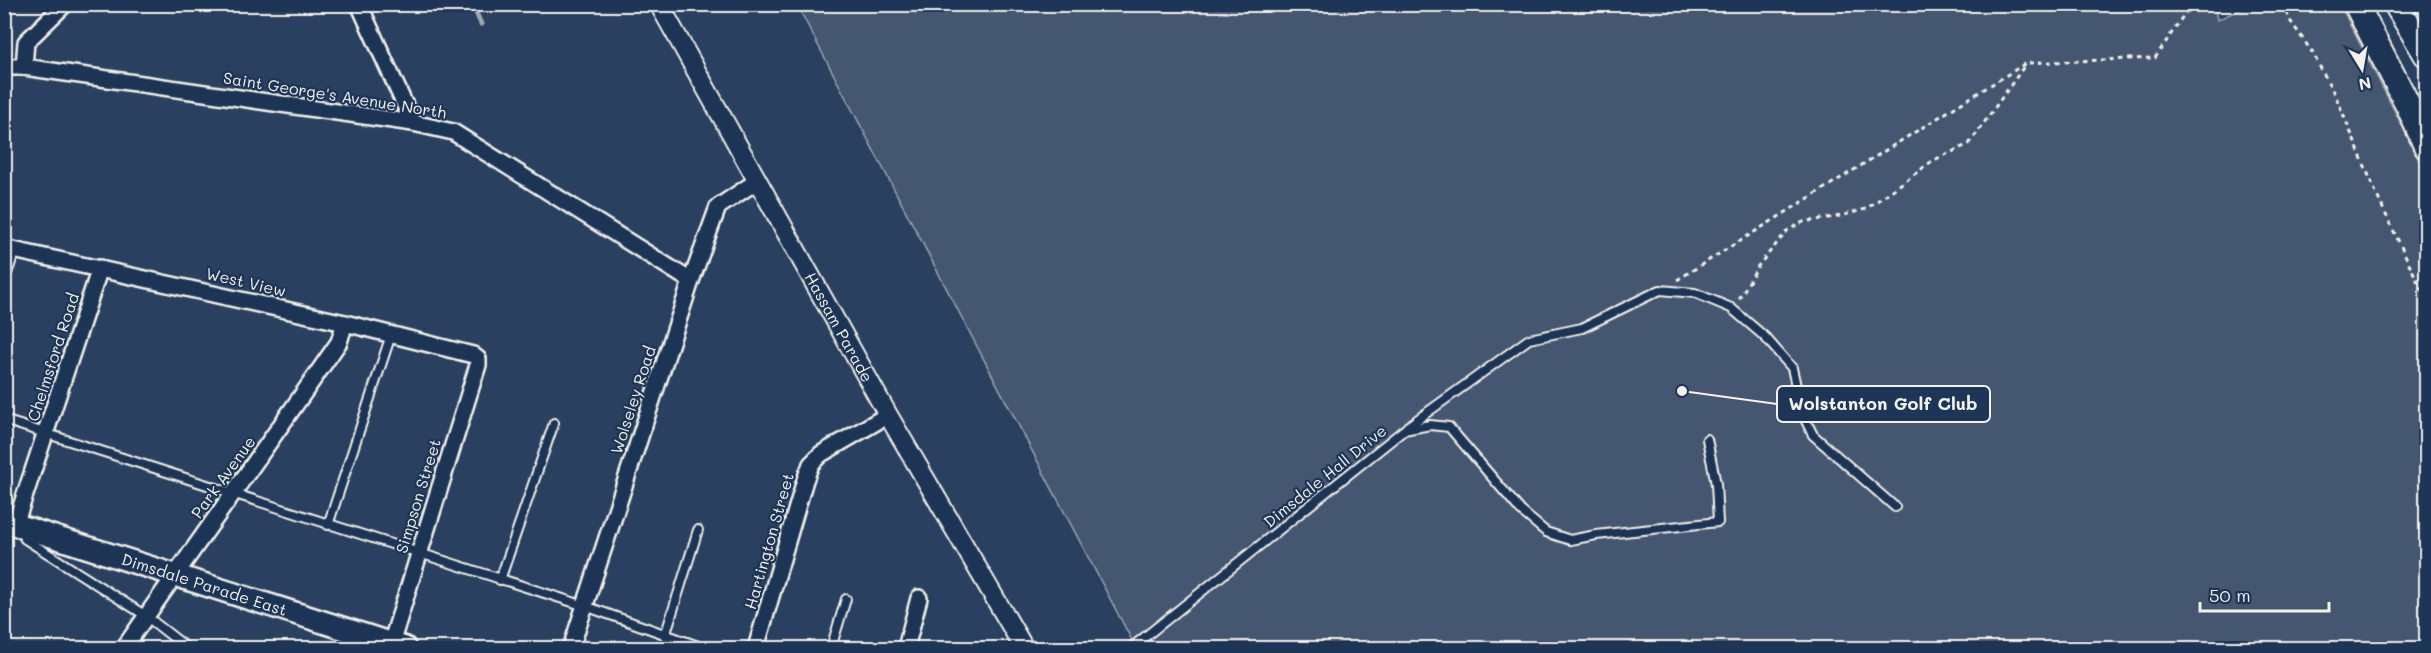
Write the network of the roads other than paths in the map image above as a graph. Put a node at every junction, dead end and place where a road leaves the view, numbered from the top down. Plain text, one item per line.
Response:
1 (65, 4) edge
2 (359, 4) edge
3 (659, 4) edge
4 (2356, 4) edge
5 (2396, 4) edge
6 (2420, 40) edge
7 (2427, 54) edge
8 (4, 67) edge
9 (24, 67) junction
10 (413, 123) junction
11 (2427, 146) edge
12 (757, 181) junction
13 (10, 249) edge
14 (100, 268) junction
15 (691, 281) junction
16 (4, 282) edge
17 (345, 323) junction
18 (392, 335) junction
19 (478, 359) joint
20 (888, 415) junction
21 (4, 420) edge
22 (554, 423) dead end
23 (1404, 430) junction
24 (47, 434) junction
25 (1707, 439) dead end
26 (234, 495) junction
27 (1895, 507) dead end
28 (10, 523) edge
29 (328, 525) junction
30 (698, 530) dead end
31 (419, 554) junction
32 (174, 574) junction
33 (500, 580) junction
34 (919, 598) dead end
35 (846, 599) dead end
36 (585, 606) junction
37 (147, 616) junction
38 (665, 636) junction
39 (398, 646) edge
40 (123, 648) edge
41 (187, 648) edge
42 (571, 648) edge
43 (704, 648) edge
44 (756, 648) edge
45 (831, 648) edge
46 (906, 648) edge
47 (1024, 648) edge
48 (1131, 648) edge

1 - 9 street
2 - 10 street
3 - 12 street, Hassam Parade
4 - 11 highway
5 - 6 highway
6 - 7 highway
8 - 9 street, Saint George's Avenue North
9 - 10 street, Saint George's Avenue North
10 - 15 street, Saint George's Avenue North
12 - 15 street, Wolseley Road
12 - 20 street, Hassam Parade
13 - 14 street, West View
13 - 16 lane
14 - 17 street, West View
14 - 24 street, Chelmsford Road
15 - 36 street, Wolseley Road
17 - 18 street, West View
17 - 26 street, Park Avenue
18 - 19 street, West View
18 - 29 lane
19 - 31 street, Simpson Street
20 - 44 street, Hartington Street
20 - 47 street, Hassam Parade
21 - 24 lane
22 - 33 lane
23 - 25 lane, Dimsdale Hall Drive
23 - 27 lane
23 - 48 lane, Dimsdale Hall Drive
24 - 26 lane
24 - 28 street, Chelmsford Road
26 - 29 lane
26 - 32 street, Park Avenue
28 - 32 main road, Dimsdale Parade East
28 - 37 lane
29 - 31 lane
30 - 38 lane
31 - 33 lane
31 - 39 street, Simpson Street
32 - 37 street, Park Avenue
32 - 39 main road, Dimsdale Parade East
33 - 36 lane
34 - 46 street
35 - 45 lane
36 - 38 lane
36 - 42 street, Wolseley Road
37 - 40 street, Park Avenue
37 - 41 lane
38 - 43 lane

